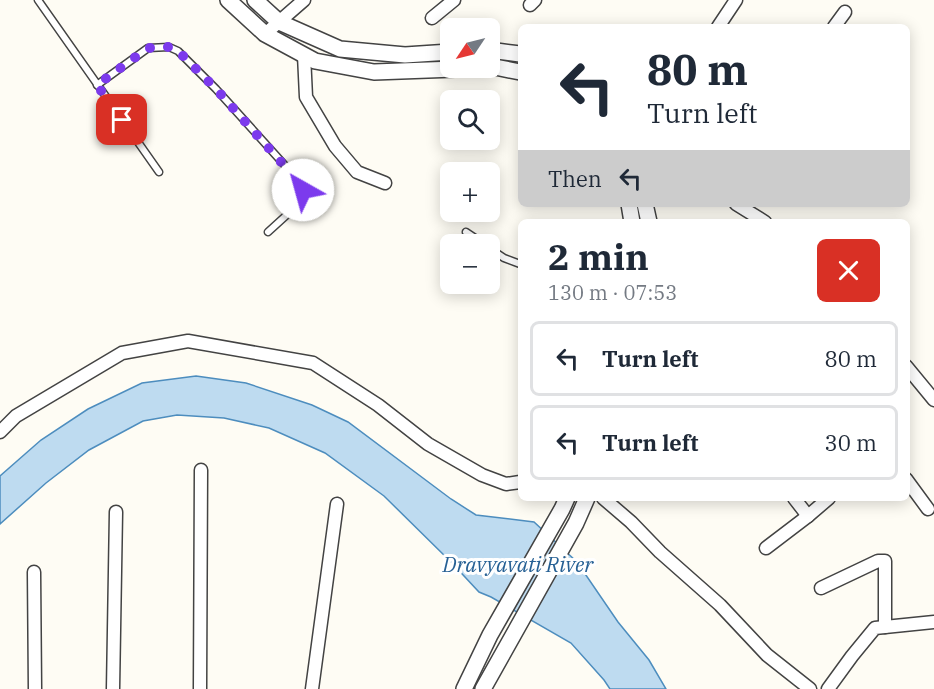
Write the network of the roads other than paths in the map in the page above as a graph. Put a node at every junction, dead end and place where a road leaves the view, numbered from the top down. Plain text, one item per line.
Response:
1 (38, 0) edge
2 (228, 0) edge
3 (255, 0) edge
4 (304, 0) edge
5 (454, 0) edge
6 (736, 0) edge
7 (845, 12) dead end
8 (432, 18) dead end
9 (279, 22) junction
10 (720, 24) edge
11 (836, 24) edge
12 (265, 34) junction
13 (500, 51) edge
14 (440, 53) edge
15 (518, 54) edge
16 (304, 55) junction
17 (500, 68) edge
18 (440, 70) edge
19 (518, 72) edge
20 (97, 85) junction
21 (159, 172) dead end
22 (385, 183) dead end
23 (741, 207) edge
24 (760, 219) edge
25 (268, 232) dead end
26 (466, 232) dead end
27 (469, 234) edge
28 (500, 255) edge
29 (518, 263) edge
30 (910, 371) edge
31 (934, 400) edge
32 (0, 432) edge
33 (201, 470) dead end
34 (518, 482) edge
35 (910, 484) edge
36 (585, 501) edge
37 (606, 501) edge
38 (796, 501) edge
39 (826, 501) edge
40 (337, 504) dead end
41 (565, 504) edge
42 (928, 509) dead end
43 (116, 512) dead end
44 (808, 516) junction
45 (766, 548) dead end
46 (34, 572) dead end
47 (821, 588) dead end
48 (934, 622) edge
49 (885, 627) junction
50 (35, 689) edge
51 (113, 689) edge
52 (200, 689) edge
53 (312, 689) edge
54 (464, 689) edge
55 (483, 689) edge
56 (810, 689) edge
57 (828, 689) edge

1 - 20 lane
2 - 12 street
3 - 9 street
4 - 9 street
5 - 8 street
6 - 10 street
7 - 11 street
9 - 12 street
9 - 14 street
12 - 16 street
13 - 15 street
16 - 18 street
16 - 22 street
17 - 19 street
20 - 21 lane
20 - 25 lane
23 - 24 street
26 - 27 lane
28 - 29 lane
30 - 31 street
32 - 34 street
33 - 52 street
35 - 42 street
36 - 55 street
37 - 56 street
38 - 44 street
39 - 44 street
40 - 53 street
41 - 54 street
43 - 51 street
44 - 45 street
46 - 50 street
47 - 49 street
48 - 49 street
49 - 57 street

